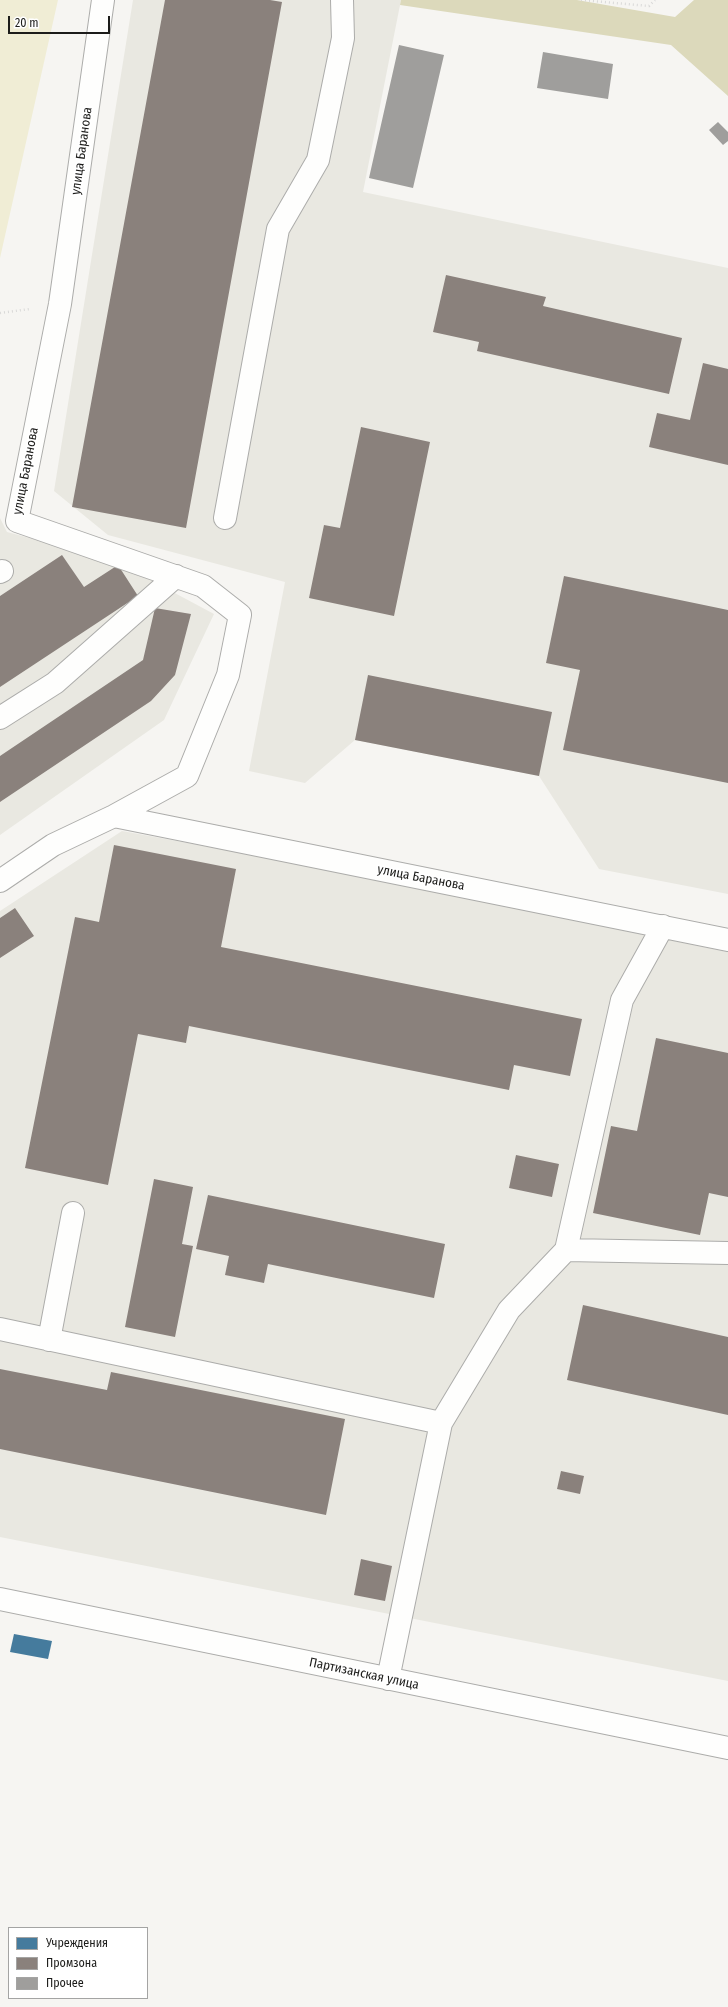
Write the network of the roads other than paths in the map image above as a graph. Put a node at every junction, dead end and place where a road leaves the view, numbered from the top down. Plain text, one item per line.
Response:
1 (103, 0) edge
2 (342, 0) edge
3 (226, 518) dead end
4 (176, 576) junction
5 (0, 718) edge
6 (114, 816) junction
7 (0, 881) edge
8 (663, 926) junction
9 (728, 940) edge
10 (73, 1213) dead end
11 (566, 1250) junction
12 (728, 1253) edge
13 (0, 1329) edge
14 (49, 1340) junction
15 (441, 1424) junction
16 (0, 1599) edge
17 (388, 1679) junction
18 (728, 1748) edge

1 - 4 street, улица Баранова
2 - 3 street
4 - 5 street
4 - 6 street, улица Баранова
6 - 7 street, улица Баранова
6 - 8 street, улица Баранова
8 - 9 street, улица Баранова
8 - 11 street
10 - 14 street
11 - 12 street
11 - 15 street
13 - 14 street
14 - 15 street
15 - 17 street
16 - 17 street, Партизанская улица
17 - 18 street, Партизанская улица

